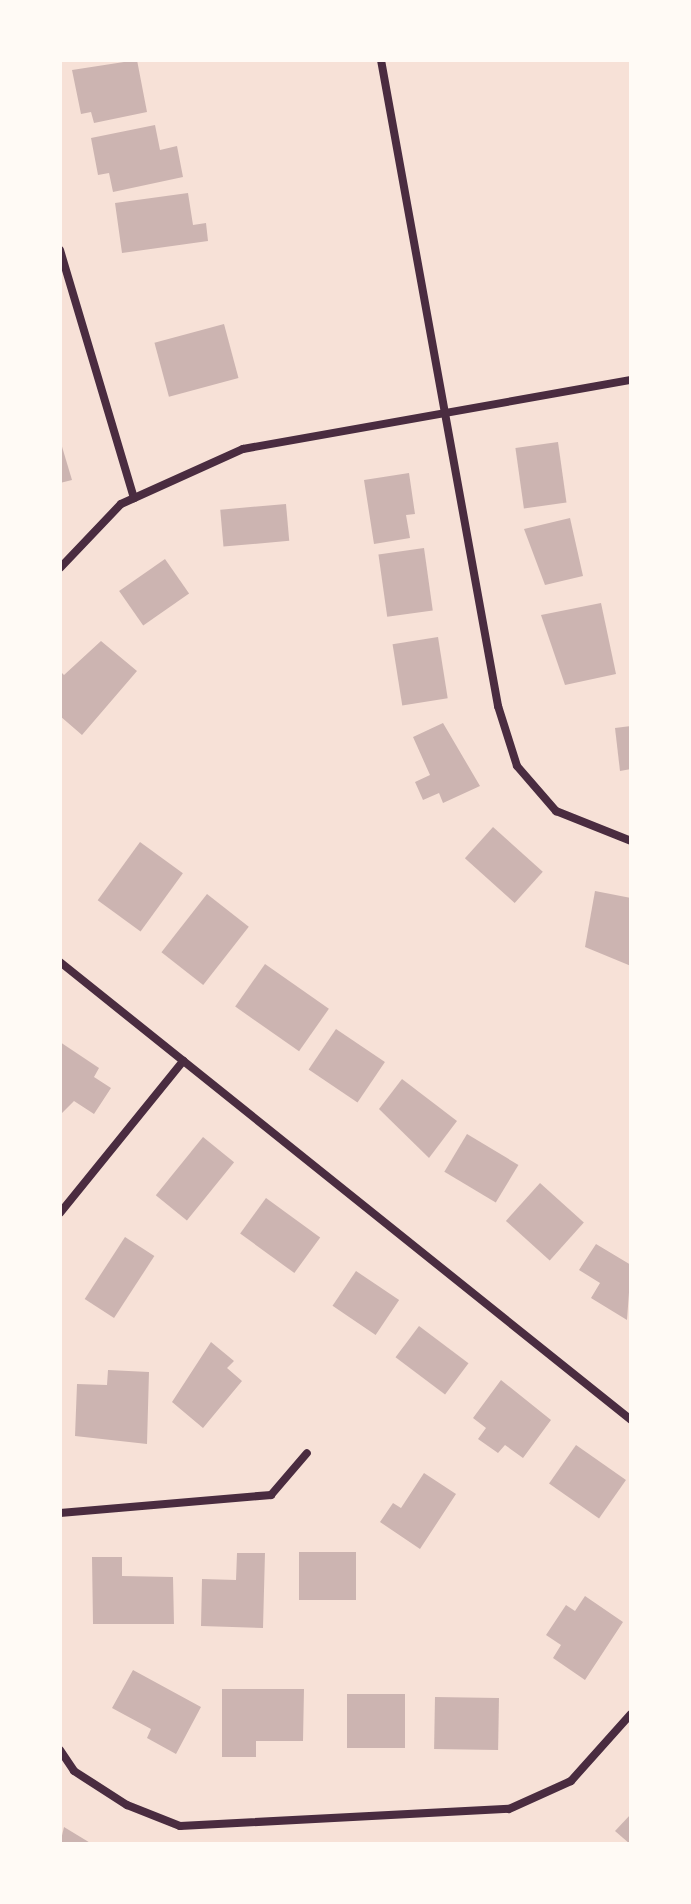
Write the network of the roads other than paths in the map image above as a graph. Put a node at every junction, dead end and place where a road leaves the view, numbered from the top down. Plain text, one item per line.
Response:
1 (381, 60) edge
2 (60, 250) edge
3 (631, 380) edge
4 (448, 412) junction
5 (134, 498) junction
6 (60, 568) edge
7 (631, 841) edge
8 (60, 962) edge
9 (183, 1061) junction
10 (60, 1213) edge
11 (631, 1420) edge
12 (307, 1453) dead end
13 (60, 1513) edge
14 (631, 1714) edge
15 (60, 1750) edge

1 - 4 street
2 - 5 street
3 - 4 street
4 - 5 street
4 - 7 street
5 - 6 street
8 - 9 street
9 - 10 street
9 - 11 street
12 - 13 street
14 - 15 street

